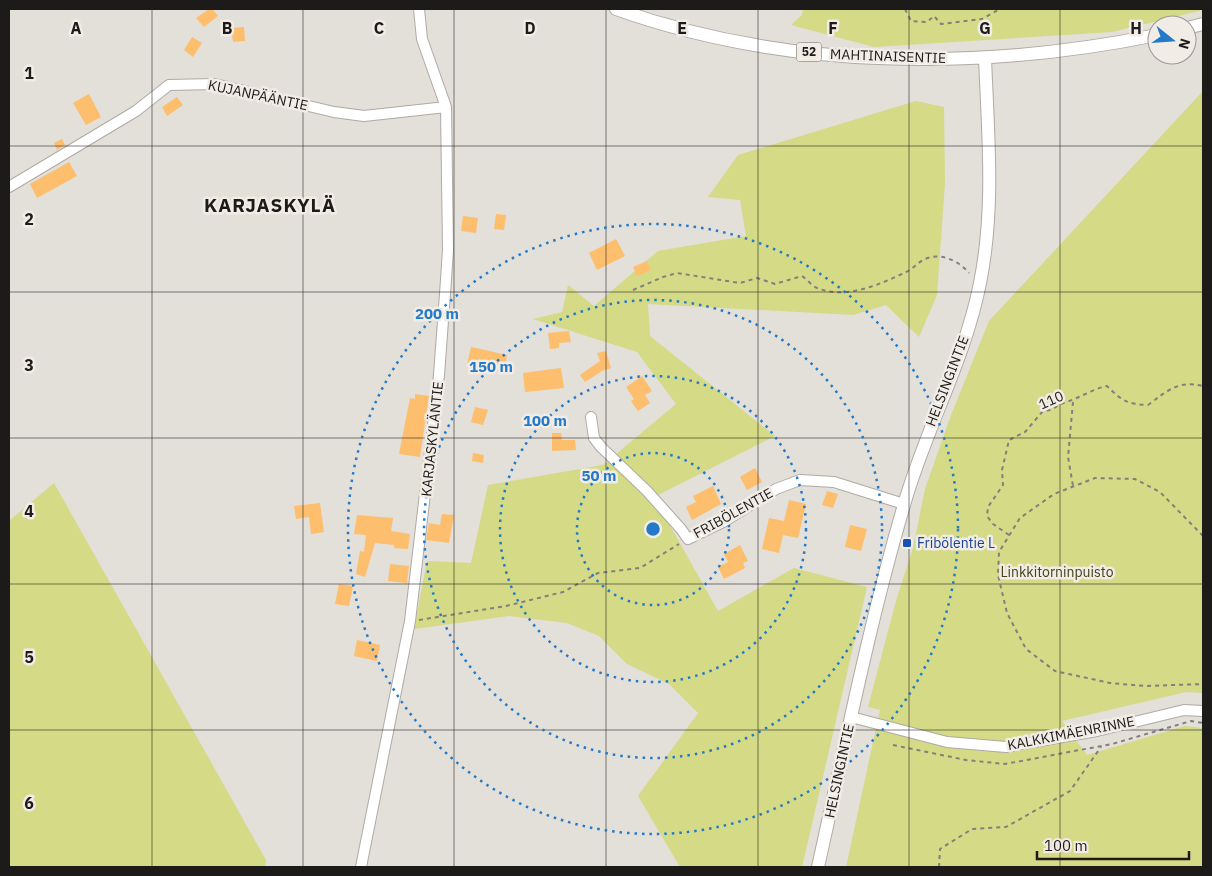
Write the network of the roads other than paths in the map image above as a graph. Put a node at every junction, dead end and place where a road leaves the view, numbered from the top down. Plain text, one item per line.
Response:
1 (419, 9) edge
2 (616, 9) edge
3 (1147, 37) edge
4 (985, 58) junction
5 (446, 107) junction
6 (9, 187) edge
7 (591, 417) dead end
8 (904, 504) junction
9 (1203, 711) edge
10 (851, 718) junction
11 (361, 867) edge
12 (818, 867) edge

1 - 5 street, KARJASKYLÄNTIE
2 - 4 main road, MAHTINAISENTIE / 52
3 - 4 main road, 52
4 - 8 main road, HELSINGINTIE
5 - 6 street, KUJANPÄÄNTIE
5 - 11 street, KARJASKYLÄNTIE
7 - 8 street, FRIBÖLENTIE
8 - 10 main road, HELSINGINTIE
9 - 10 street, KALKKIMÄENRINNE
10 - 12 main road, HELSINGINTIE

